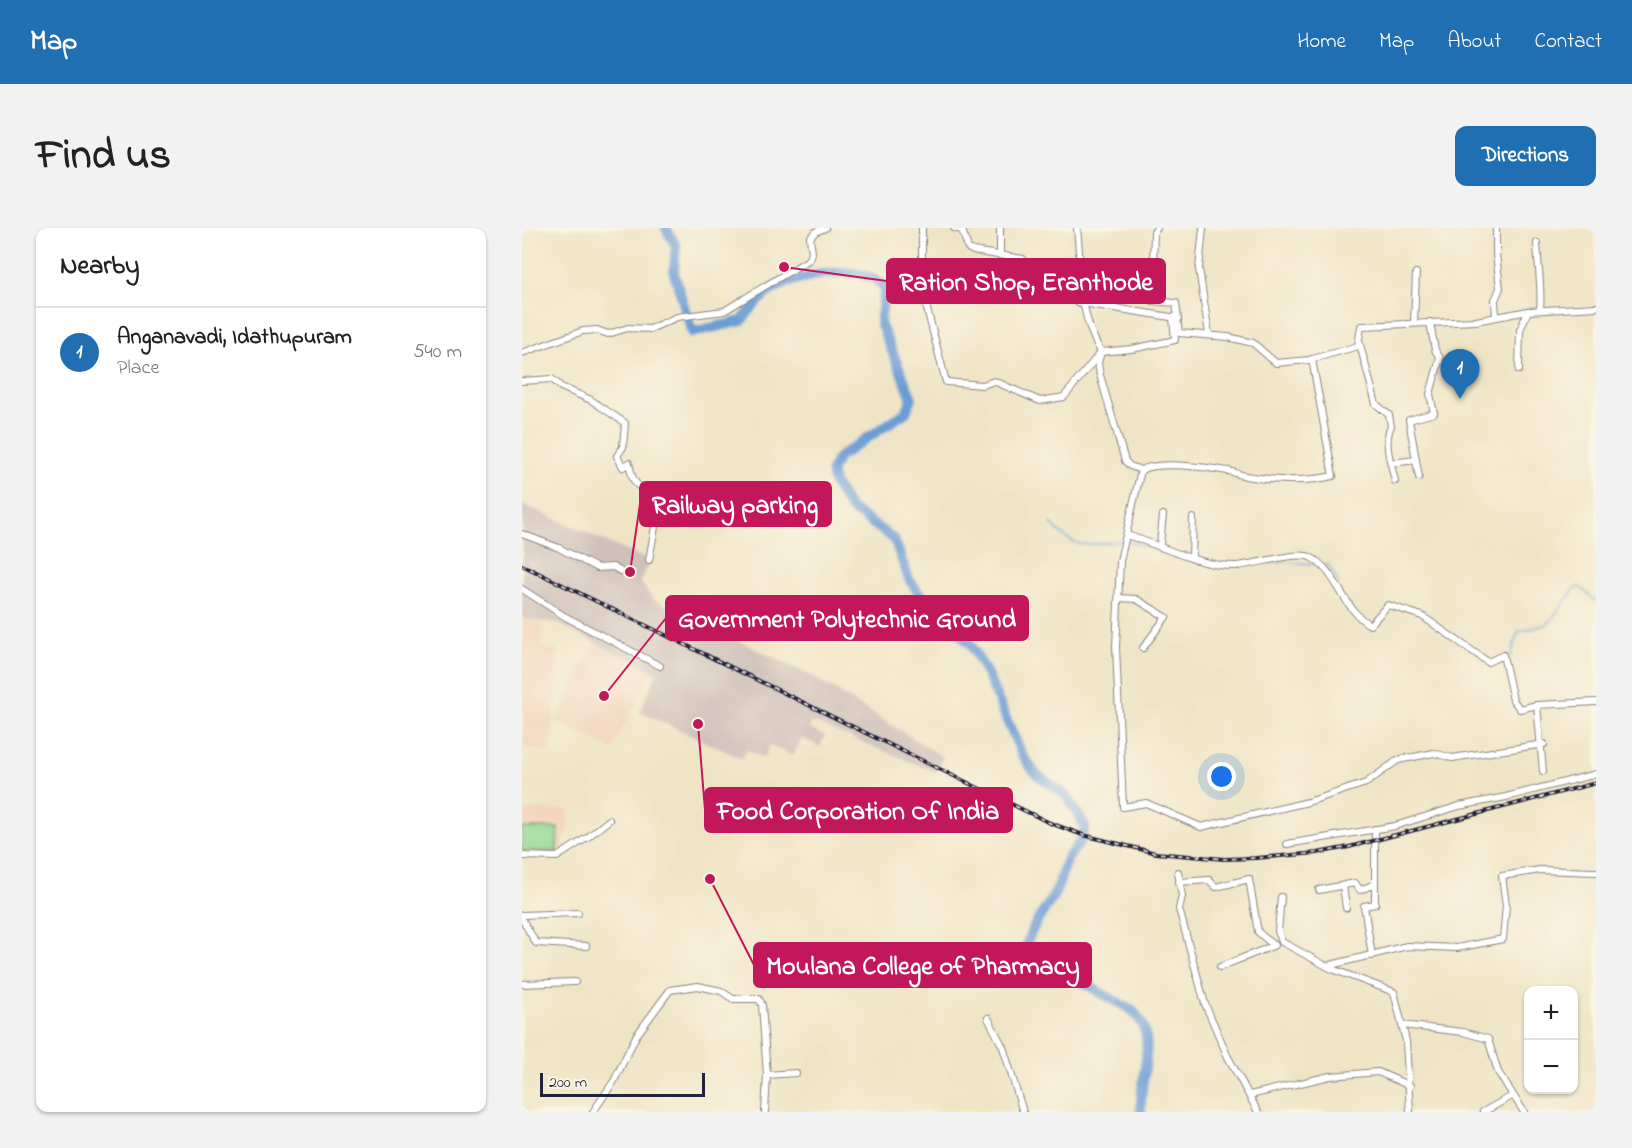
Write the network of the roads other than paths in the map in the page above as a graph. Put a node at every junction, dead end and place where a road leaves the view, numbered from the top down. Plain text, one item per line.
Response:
1 (825, 228) edge
2 (922, 228) edge
3 (954, 228) edge
4 (1000, 228) edge
5 (1077, 228) edge
6 (1157, 228) edge
7 (1203, 228) edge
8 (1496, 228) edge
9 (1537, 243) dead end
10 (1000, 254) junction
11 (1416, 273) dead end
12 (1082, 305) junction
13 (1596, 307) edge
14 (1540, 310) junction
15 (1528, 311) junction
16 (1496, 317) junction
17 (1176, 319) junction
18 (1414, 322) junction
19 (1430, 322) junction
20 (1209, 334) junction
21 (1359, 340) junction
22 (522, 352) edge
23 (1101, 352) junction
24 (1312, 359) junction
25 (1519, 370) dead end
26 (522, 381) edge
27 (1416, 460) junction
28 (1391, 463) junction
29 (1141, 470) junction
30 (1419, 477) dead end
31 (1395, 481) dead end
32 (1163, 515) dead end
33 (1193, 518) dead end
34 (522, 534) edge
35 (1126, 535) junction
36 (1160, 544) junction
37 (1192, 558) junction
38 (649, 560) dead end
39 (620, 571) dead end
40 (522, 589) edge
41 (1119, 598) junction
42 (1143, 648) dead end
43 (660, 666) dead end
44 (1596, 702) edge
45 (1537, 705) junction
46 (1542, 744) junction
47 (1543, 771) dead end
48 (1596, 774) edge
49 (609, 820) dead end
50 (1375, 829) junction
51 (1287, 844) dead end
52 (522, 856) edge
53 (1178, 872) dead end
54 (1596, 872) edge
55 (1179, 882) junction
56 (1375, 884) junction
57 (1343, 886) junction
58 (1319, 890) dead end
59 (1281, 897) dead end
60 (1346, 908) dead end
61 (578, 913) dead end
62 (522, 917) edge
63 (1282, 942) junction
64 (1273, 945) junction
65 (586, 946) dead end
66 (1372, 956) junction
67 (1327, 966) junction
68 (1221, 967) dead end
69 (574, 982) dead end
70 (522, 984) edge
71 (988, 1018) dead end
72 (1402, 1025) junction
73 (796, 1073) dead end
74 (767, 1075) junction
75 (1410, 1086) junction
76 (1250, 1095) junction
77 (1512, 1096) junction
78 (593, 1112) edge
79 (765, 1112) edge
80 (1023, 1112) edge
81 (1258, 1112) edge
82 (1410, 1112) edge
83 (1483, 1112) edge
84 (1524, 1112) edge

1 - 22 street
2 - 23 street
3 - 10 street
4 - 10 street
5 - 12 street
6 - 17 street
7 - 20 street
8 - 16 street
9 - 14 street
10 - 12 street
11 - 18 street
12 - 17 street
12 - 23 street
13 - 14 street
14 - 15 street
15 - 16 street
15 - 25 street
16 - 19 street
17 - 20 street
17 - 23 street
18 - 19 street
18 - 21 street
19 - 27 street
20 - 24 street
21 - 24 street
21 - 28 street
23 - 29 street
24 - 29 street
26 - 38 street
27 - 28 street
27 - 30 street
28 - 31 street
29 - 35 street
32 - 36 street
33 - 37 street
34 - 39 street
35 - 36 street
35 - 41 street
36 - 37 street
37 - 45 street
40 - 43 street
41 - 42 street
41 - 46 street
44 - 45 street
45 - 46 street
46 - 47 street
48 - 50 street
49 - 52 street
50 - 51 street
50 - 56 street
53 - 55 street
54 - 66 street
55 - 64 street
55 - 76 street
56 - 57 street
56 - 66 street
57 - 58 street
57 - 60 street
59 - 63 street
61 - 62 street
62 - 65 street
63 - 64 street
63 - 67 street
64 - 68 street
66 - 67 street
67 - 72 street
69 - 70 street
71 - 80 street
72 - 75 street
72 - 77 street
73 - 74 street
74 - 78 street
74 - 79 street
75 - 76 street
75 - 82 street
76 - 81 street
77 - 83 street
77 - 84 street

